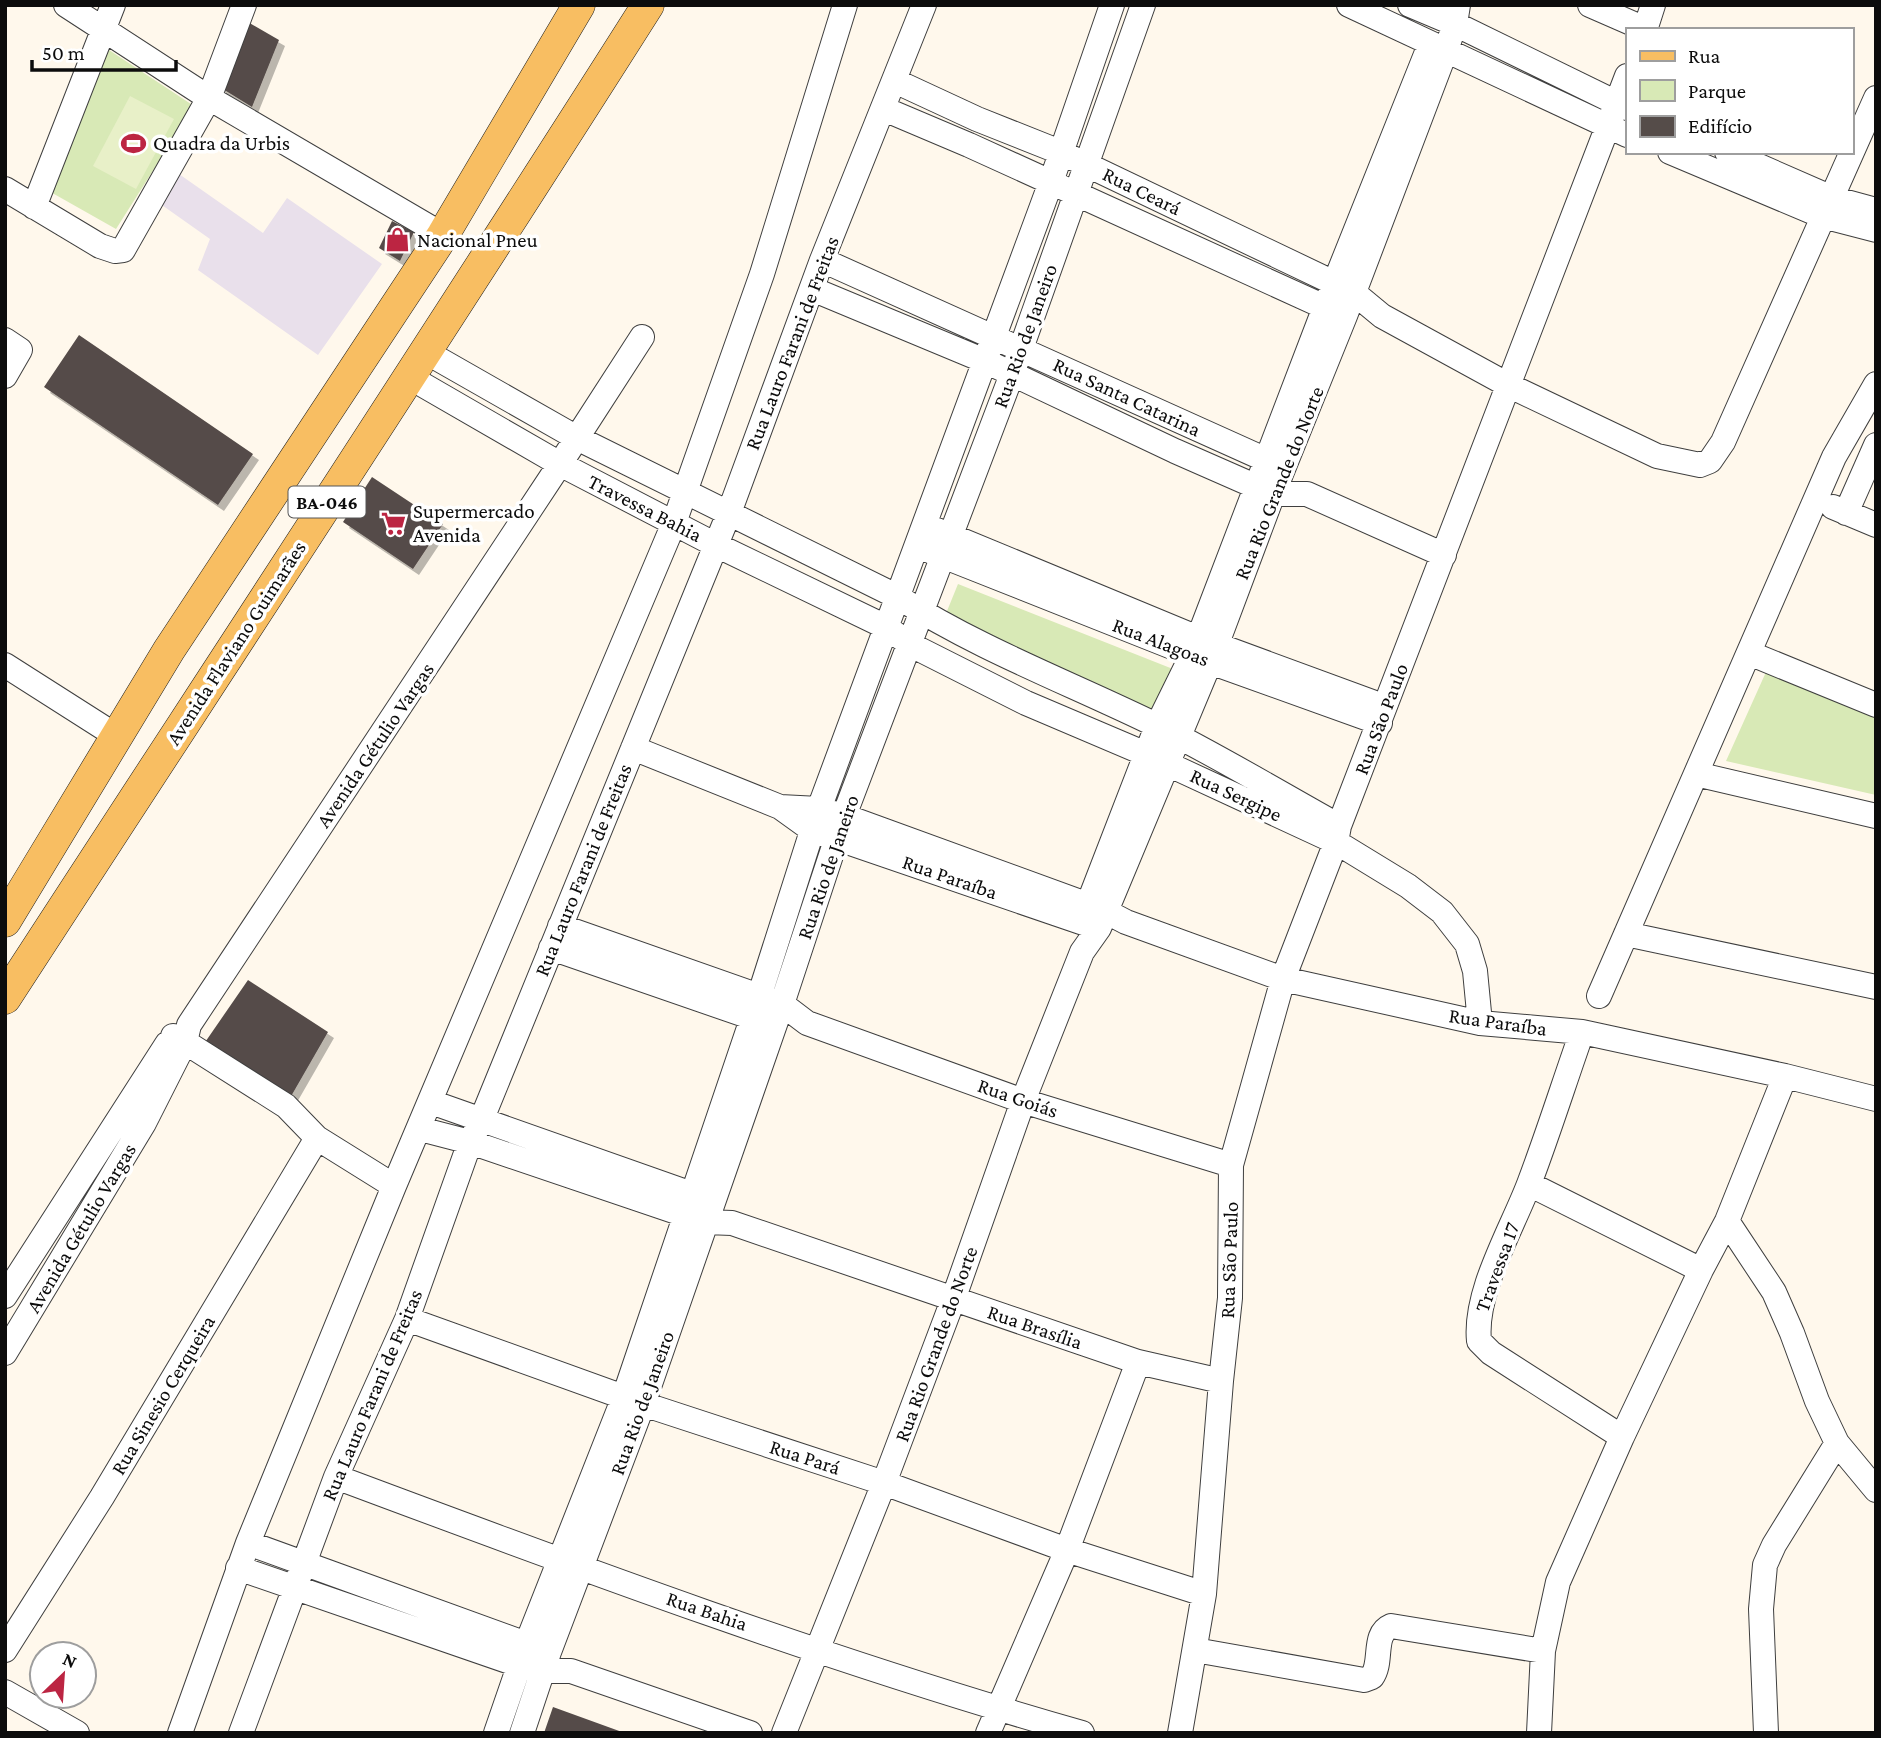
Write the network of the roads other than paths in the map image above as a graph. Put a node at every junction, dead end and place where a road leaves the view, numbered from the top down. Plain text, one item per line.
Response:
1 (66, 5) edge
2 (113, 5) edge
3 (244, 5) edge
4 (579, 5) edge
5 (648, 5) edge
6 (845, 5) edge
7 (924, 5) edge
8 (1112, 5) edge
9 (1143, 5) edge
10 (1349, 5) edge
11 (1410, 5) edge
12 (1590, 5) edge
13 (1653, 5) edge
14 (1451, 13) edge
15 (1643, 28) edge
16 (1645, 28) edge
17 (105, 30) junction
18 (1438, 46) junction
19 (894, 81) junction
20 (1626, 82) edge
21 (209, 98) junction
22 (1876, 98) edge
23 (1622, 106) edge
24 (884, 109) junction
25 (977, 119) junction
26 (1618, 131) edge
27 (969, 145) junction
28 (1853, 149) edge
29 (1060, 152) junction
30 (1676, 154) edge
31 (1731, 154) edge
32 (1851, 154) edge
33 (1085, 164) junction
34 (1051, 182) junction
35 (5, 189) edge
36 (1077, 194) junction
37 (34, 207) junction
38 (1827, 207) junction
39 (1876, 210) edge
40 (1876, 230) edge
41 (443, 235) junction
42 (822, 260) junction
43 (1344, 288) junction
44 (811, 289) junction
45 (904, 295) junction
46 (1335, 312) junction
47 (1382, 316) junction
48 (893, 323) junction
49 (995, 336) junction
50 (642, 337) dead end
51 (13, 345) edge
52 (1021, 347) junction
53 (985, 361) junction
54 (418, 365) junction
55 (1012, 374) junction
56 (5, 376) edge
57 (1876, 384) edge
58 (1510, 386) junction
59 (1186, 425) junction
60 (577, 438) junction
61 (1876, 445) edge
62 (1175, 451) junction
63 (1275, 463) junction
64 (560, 464) junction
65 (1264, 490) junction
66 (685, 491) junction
67 (1307, 494) junction
68 (1816, 500) junction
69 (729, 513) junction
70 (1846, 513) junction
71 (674, 523) junction
72 (1876, 525) edge
73 (922, 535) junction
74 (714, 544) junction
75 (947, 547) junction
76 (1444, 555) junction
77 (217, 578) junction
78 (898, 597) junction
79 (260, 604) junction
80 (922, 612) junction
81 (886, 627) junction
82 (911, 645) junction
83 (1204, 649) junction
84 (169, 650) junction
85 (1749, 653) junction
86 (5, 665) edge
87 (1038, 672) junction
88 (211, 681) junction
89 (1026, 703) junction
90 (1876, 705) edge
91 (1383, 715) junction
92 (1167, 731) junction
93 (118, 737) junction
94 (634, 748) junction
95 (1156, 759) junction
96 (1696, 774) junction
97 (1876, 816) edge
98 (816, 820) junction
99 (840, 827) junction
100 (1338, 834) junction
101 (10, 904) edge
102 (1100, 918) junction
103 (1626, 934) junction
104 (556, 937) junction
105 (1283, 979) junction
106 (1876, 987) edge
107 (1599, 996) dead end
108 (5, 998) edge
109 (767, 1011) junction
110 (1480, 1023) junction
111 (1582, 1032) junction
112 (182, 1034) junction
113 (1785, 1076) junction
114 (1876, 1099) edge
115 (1023, 1101) junction
116 (431, 1102) junction
117 (135, 1117) junction
118 (419, 1129) junction
119 (476, 1132) junction
120 (317, 1138) junction
121 (1231, 1165) junction
122 (1529, 1184) junction
123 (394, 1186) junction
124 (699, 1208) junction
125 (1727, 1221) junction
126 (1701, 1270) junction
127 (5, 1296) edge
128 (953, 1300) junction
129 (407, 1319) junction
130 (5, 1353) edge
131 (1138, 1362) junction
132 (1221, 1381) junction
133 (633, 1400) junction
134 (1622, 1437) junction
135 (1837, 1443) junction
136 (336, 1477) junction
137 (884, 1483) junction
138 (1876, 1490) edge
139 (248, 1543) junction
140 (1067, 1550) junction
141 (304, 1563) junction
142 (571, 1564) junction
143 (238, 1568) junction
144 (295, 1588) junction
145 (1204, 1594) junction
146 (816, 1649) junction
147 (5, 1650) edge
148 (1195, 1650) junction
149 (1542, 1651) junction
150 (535, 1658) junction
151 (5, 1692) edge
152 (998, 1709) junction
153 (36, 1723) edge
154 (76, 1733) edge
155 (180, 1733) edge
156 (241, 1733) edge
157 (496, 1733) edge
158 (522, 1733) edge
159 (750, 1733) edge
160 (783, 1733) edge
161 (988, 1733) edge
162 (1082, 1733) edge
163 (1180, 1733) edge
164 (1539, 1733) edge
165 (1766, 1733) edge

1 - 17 street
2 - 17 street
3 - 21 street
4 - 41 main road, BA-046
5 - 54 main road, Avenida Flaviano Guimarães / BA-046
6 - 66 street
7 - 19 street, Rua Lauro Farani de Freitas
8 - 29 street, Rua Rio de Janeiro
9 - 33 street, Rua Rio de Janeiro
10 - 18 street
11 - 14 street
12 - 15 street
13 - 16 street
14 - 18 street, Rua Rio Grande do Norte
14 - 23 street
17 - 21 street
17 - 37 street
18 - 26 street
18 - 43 street, Rua Rio Grande do Norte
19 - 24 street, Rua Lauro Farani de Freitas
19 - 25 street, Rua Ceará
20 - 23 street, Rua São Paulo
21 - 37 street
21 - 41 street
22 - 28 street
23 - 26 street, Rua São Paulo
24 - 27 street, Rua Ceará
24 - 42 street, Rua Lauro Farani de Freitas
25 - 27 street
25 - 29 street, Rua Ceará
26 - 58 street, Rua São Paulo
27 - 34 street, Rua Ceará
29 - 33 street, Rua Ceará
29 - 34 street, Rua Rio de Janeiro
30 - 38 street
31 - 38 street
32 - 38 street
33 - 36 street, Rua Rio de Janeiro
33 - 43 street, Rua Ceará
34 - 36 street, Rua Ceará
34 - 49 street, Rua Rio de Janeiro
35 - 37 street
36 - 46 street, Rua Ceará
36 - 52 street, Rua Rio de Janeiro
38 - 39 street
38 - 40 street
38 - 58 street, Rua Ceará
41 - 77 main road, BA-046
42 - 44 street, Rua Lauro Farani de Freitas
42 - 45 street, Rua Santa Catarina
43 - 46 street, Rua Rio Grande do Norte
43 - 47 street, Rua Ceará
44 - 48 street, Rua Santa Catarina
44 - 69 street, Rua Lauro Farani de Freitas
45 - 48 street
45 - 49 street, Rua Santa Catarina
46 - 47 street, Rua Ceará
46 - 63 street, Rua Rio Grande do Norte
47 - 58 street, Rua Ceará
48 - 53 street, Rua Santa Catarina
49 - 52 street, Rua Santa Catarina
49 - 53 street, Rua Rio de Janeiro
50 - 60 street, Avenida Gétulio Vargas
51 - 56 street
52 - 55 street, Rua Rio de Janeiro
52 - 59 street, Rua Santa Catarina
53 - 55 street, Rua Santa Catarina
53 - 73 street, Rua Rio de Janeiro
54 - 60 street, Travessa Bahia
54 - 64 street, Travessa Bahia
54 - 79 main road, Avenida Flaviano Guimarães / BA-046
55 - 62 street, Rua Santa Catarina
55 - 75 street, Rua Rio de Janeiro
57 - 68 street
58 - 76 street, Rua São Paulo
59 - 62 street
59 - 63 street, Rua Santa Catarina
60 - 64 street, Avenida Gétulio Vargas
60 - 66 street, Travessa Bahia
61 - 70 street
62 - 65 street, Rua Santa Catarina
63 - 65 street, Rua Rio Grande do Norte
63 - 67 street, Rua Santa Catarina
64 - 71 street, Travessa Bahia
64 - 112 street, Avenida Gétulio Vargas
65 - 67 street, Rua Santa Catarina
65 - 83 street, Rua Rio Grande do Norte
66 - 69 street, Travessa Bahia
66 - 71 street
67 - 76 street, Rua Santa Catarina
68 - 70 street
68 - 85 street
69 - 74 street, Rua Lauro Farani de Freitas
69 - 78 street, Travessa Bahia
70 - 72 street
71 - 74 street, Travessa Bahia
71 - 116 street
73 - 75 street, Rua Alagoas
73 - 78 street, Rua Rio de Janeiro
74 - 81 street, Travessa Bahia
74 - 94 street, Rua Lauro Farani de Freitas
75 - 80 street, Rua Rio de Janeiro
75 - 83 street, Rua Alagoas
76 - 91 street, Rua São Paulo
77 - 79 main road
77 - 84 main road, BA-046
78 - 80 street, Travessa Bahia
78 - 81 street, Rua Rio de Janeiro
79 - 88 main road, Avenida Flaviano Guimarães / BA-046
80 - 82 street, Rua Rio de Janeiro
80 - 87 street, Rua Sergipe
81 - 82 street, Travessa Bahia
81 - 98 street, Rua Rio de Janeiro
82 - 89 street, Rua Sergipe
82 - 99 street, Rua Rio de Janeiro
83 - 91 street, Rua Alagoas
83 - 92 street, Rua Rio Grande do Norte
84 - 88 main road
84 - 93 main road, BA-046
85 - 90 street
85 - 96 street
86 - 93 street
87 - 89 street
87 - 92 street, Rua Sergipe
88 - 108 main road, Avenida Flaviano Guimarães / BA-046
89 - 95 street, Rua Sergipe
91 - 100 street, Rua São Paulo
92 - 95 street, Rua Rio Grande do Norte
92 - 100 street, Rua Sergipe
93 - 101 main road, BA-046
94 - 98 street, Rua Paraíba
94 - 104 street, Rua Lauro Farani de Freitas
95 - 100 street, Rua Sergipe
95 - 102 street, Rua Rio Grande do Norte
96 - 97 street
96 - 103 street
98 - 99 street, Rua Paraíba
98 - 109 street, Rua Rio de Janeiro
99 - 102 street, Rua Paraíba
99 - 109 street, Rua Rio de Janeiro
100 - 105 street, Rua São Paulo
100 - 110 street, Rua Sergipe
102 - 105 street, Rua Paraíba
102 - 115 street, Rua Rio Grande do Norte
103 - 106 street
103 - 107 street
104 - 109 street, Rua Goiás
104 - 119 street, Rua Lauro Farani de Freitas
105 - 110 street, Rua Paraíba
105 - 121 street, Rua São Paulo
109 - 115 street, Rua Goiás
109 - 124 street, Rua Rio de Janeiro
110 - 111 street, Rua Paraíba
111 - 113 street, Rua Paraíba
111 - 122 street, Travessa 17
112 - 117 street, Avenida Gétulio Vargas
112 - 120 street
113 - 114 street, Rua Paraíba
113 - 125 street
115 - 121 street, Rua Goiás
115 - 128 street, Rua Rio Grande do Norte
116 - 118 street
116 - 119 street, Rua Brasília
117 - 127 street, Avenida Gétulio Vargas
117 - 130 street, Avenida Gétulio Vargas
118 - 119 street, Rua Brasília
118 - 123 street
119 - 124 street, Rua Brasília
119 - 129 street, Rua Lauro Farani de Freitas
120 - 123 street
120 - 147 street, Rua Sinesio Cerqueira
121 - 132 street, Rua São Paulo
122 - 126 street
122 - 134 street, Travessa 17
123 - 139 street
124 - 128 street, Rua Brasília
124 - 133 street, Rua Rio de Janeiro
125 - 126 street
125 - 135 street
126 - 134 street
128 - 131 street, Rua Brasília
128 - 137 street, Rua Rio Grande do Norte
129 - 133 street, Rua Pará
129 - 136 street, Rua Lauro Farani de Freitas
131 - 132 street, Rua Brasília
131 - 140 street
132 - 145 street, Rua São Paulo
133 - 137 street, Rua Pará
133 - 142 street, Rua Rio de Janeiro
134 - 149 street
135 - 138 street
135 - 165 street
136 - 141 street, Rua Lauro Farani de Freitas
136 - 142 street, Rua Bahia
137 - 140 street, Rua Pará
137 - 146 street, Rua Rio Grande do Norte
139 - 141 street
139 - 143 street
140 - 145 street, Rua Pará
140 - 152 street
141 - 144 street, Rua Lauro Farani de Freitas
141 - 150 street
142 - 146 street, Rua Bahia
142 - 150 street, Rua Rio de Janeiro
143 - 144 street
143 - 155 street
144 - 150 street
144 - 156 street, Rua Lauro Farani de Freitas
145 - 148 street, Rua São Paulo
146 - 152 street, Rua Bahia
146 - 160 street, Rua Rio Grande do Norte
148 - 149 street
148 - 163 street, Rua São Paulo
149 - 164 street
150 - 157 street, Rua Rio de Janeiro
150 - 158 street, Rua Rio de Janeiro
150 - 159 street
151 - 153 street
152 - 161 street
152 - 162 street, Rua Bahia
153 - 154 street

